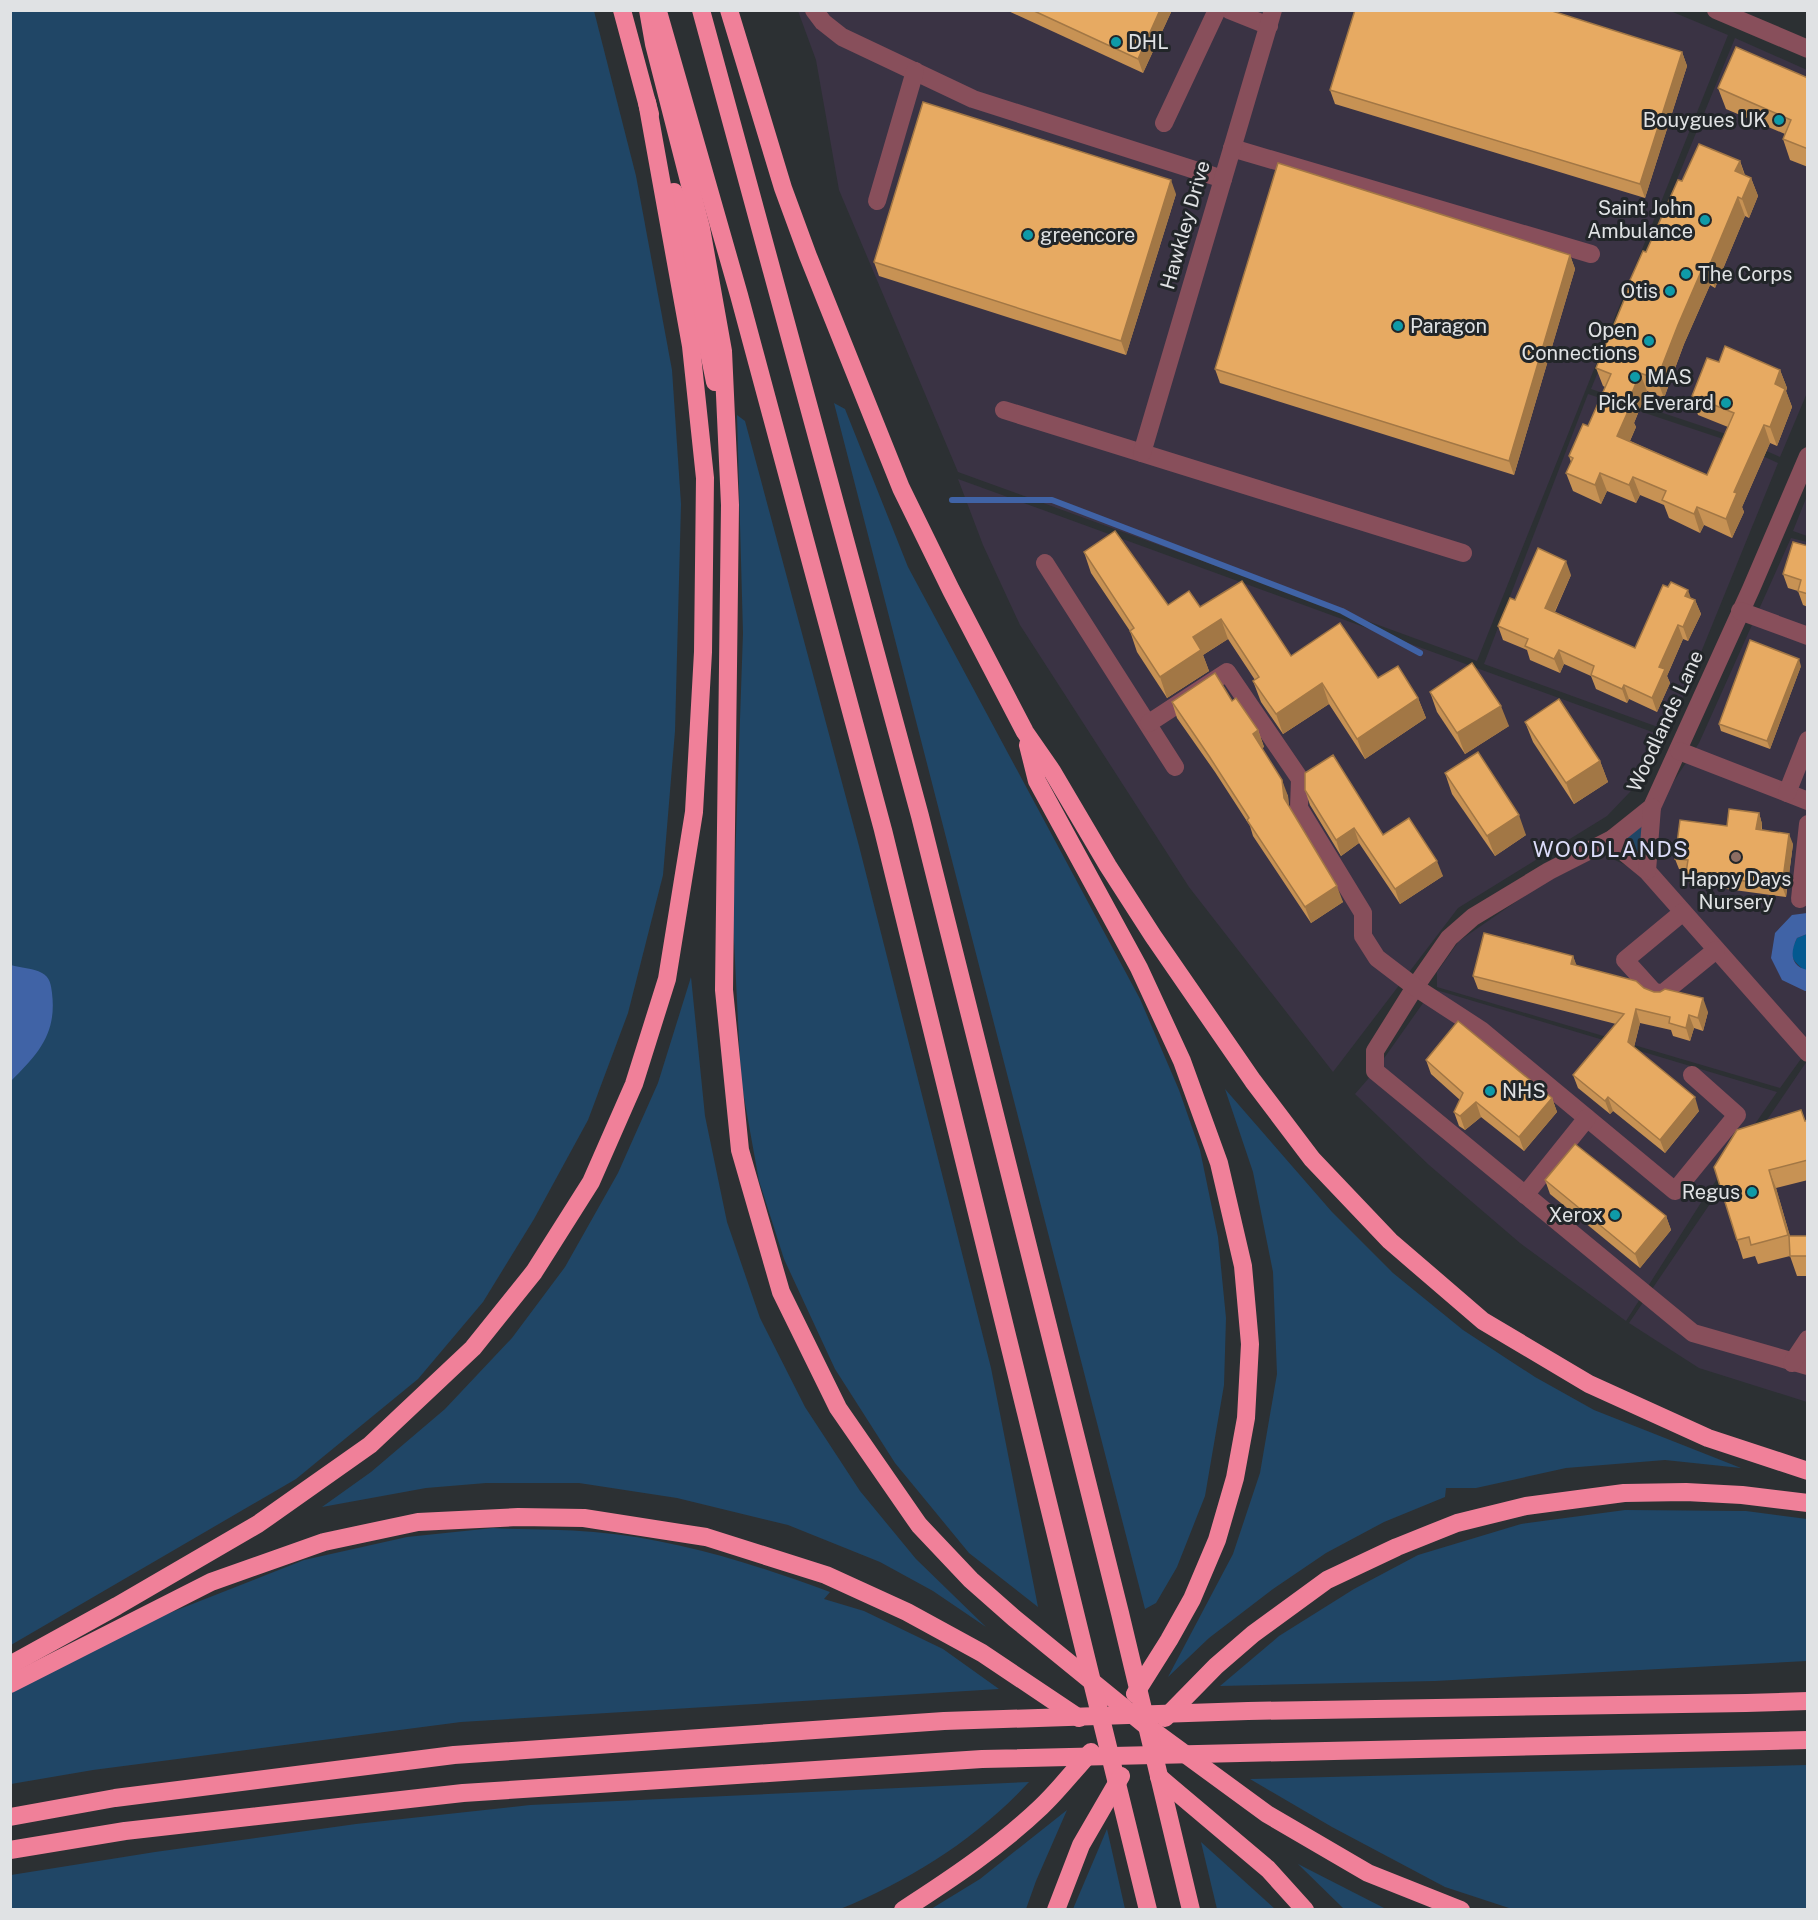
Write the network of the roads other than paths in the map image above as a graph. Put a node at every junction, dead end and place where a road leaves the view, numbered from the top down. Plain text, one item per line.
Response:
1 (622, 10) edge
2 (648, 10) edge
3 (658, 10) edge
4 (701, 10) edge
5 (729, 10) edge
6 (814, 10) edge
7 (1217, 10) edge
8 (1229, 10) edge
9 (1716, 10) edge
10 (1271, 18) edge
11 (1808, 49) edge
12 (915, 71) junction
13 (647, 102) junction
14 (1164, 123) dead end
15 (1232, 148) junction
16 (1223, 179) junction
17 (877, 201) dead end
18 (1591, 254) dead end
19 (1004, 410) dead end
20 (725, 433) junction
21 (1142, 453) junction
22 (1808, 456) edge
23 (1463, 553) dead end
24 (1045, 563) dead end
25 (1740, 611) junction
26 (1808, 636) edge
27 (1149, 723) junction
28 (1024, 732) junction
29 (1808, 740) edge
30 (1679, 751) junction
31 (1175, 767) dead end
32 (1787, 793) junction
33 (1808, 801) edge
34 (1652, 807) junction
35 (1808, 824) edge
36 (1612, 839) junction
37 (1647, 871) junction
38 (1800, 898) dead end
39 (1683, 912) junction
40 (1716, 950) junction
41 (1415, 987) junction
42 (1808, 1053) edge
43 (1692, 1075) dead end
44 (1587, 1118) junction
45 (1526, 1195) junction
46 (1808, 1339) edge
47 (1800, 1364) edge
48 (1808, 1471) edge
49 (1808, 1503) edge
50 (10, 1665) edge
51 (10, 1684) edge
52 (1808, 1693) edge
53 (1808, 1701) edge
54 (1746, 1703) junction
55 (1808, 1740) edge
56 (10, 1817) edge
57 (10, 1850) edge
58 (907, 1907) edge
59 (1191, 1908) edge
60 (1056, 1910) edge
61 (1148, 1910) edge
62 (1305, 1910) edge
63 (1461, 1910) edge

1 - 13 highway
2 - 20 highway
3 - 61 highway
4 - 59 highway
5 - 28 highway
6 - 12 street
7 - 14 street
8 - 10 street
9 - 11 street
10 - 15 street, Hawkley Drive
12 - 16 street
12 - 17 street
13 - 20 highway
13 - 50 highway
15 - 16 street, Hawkley Drive
15 - 18 street
16 - 21 street, Hawkley Drive
19 - 21 street
20 - 63 highway
21 - 23 street
22 - 25 street, Woodlands Lane
24 - 27 street
25 - 26 street
25 - 30 street, Woodlands Lane
27 - 31 street
27 - 41 street
28 - 48 highway
28 - 58 highway
29 - 32 street
30 - 32 street
30 - 34 street, Woodlands Lane
32 - 33 street
34 - 36 street, Woodlands Lane
34 - 37 street
35 - 38 street
36 - 37 street
36 - 41 street, Woodlands Lane
37 - 39 street
39 - 40 street
39 - 40 street
40 - 42 street
41 - 44 street
41 - 45 street, Woodlands Lane
43 - 44 street
44 - 45 street
45 - 47 street
46 - 47 street
49 - 60 highway
51 - 62 highway
52 - 54 highway
53 - 54 highway
54 - 56 highway
55 - 57 highway

